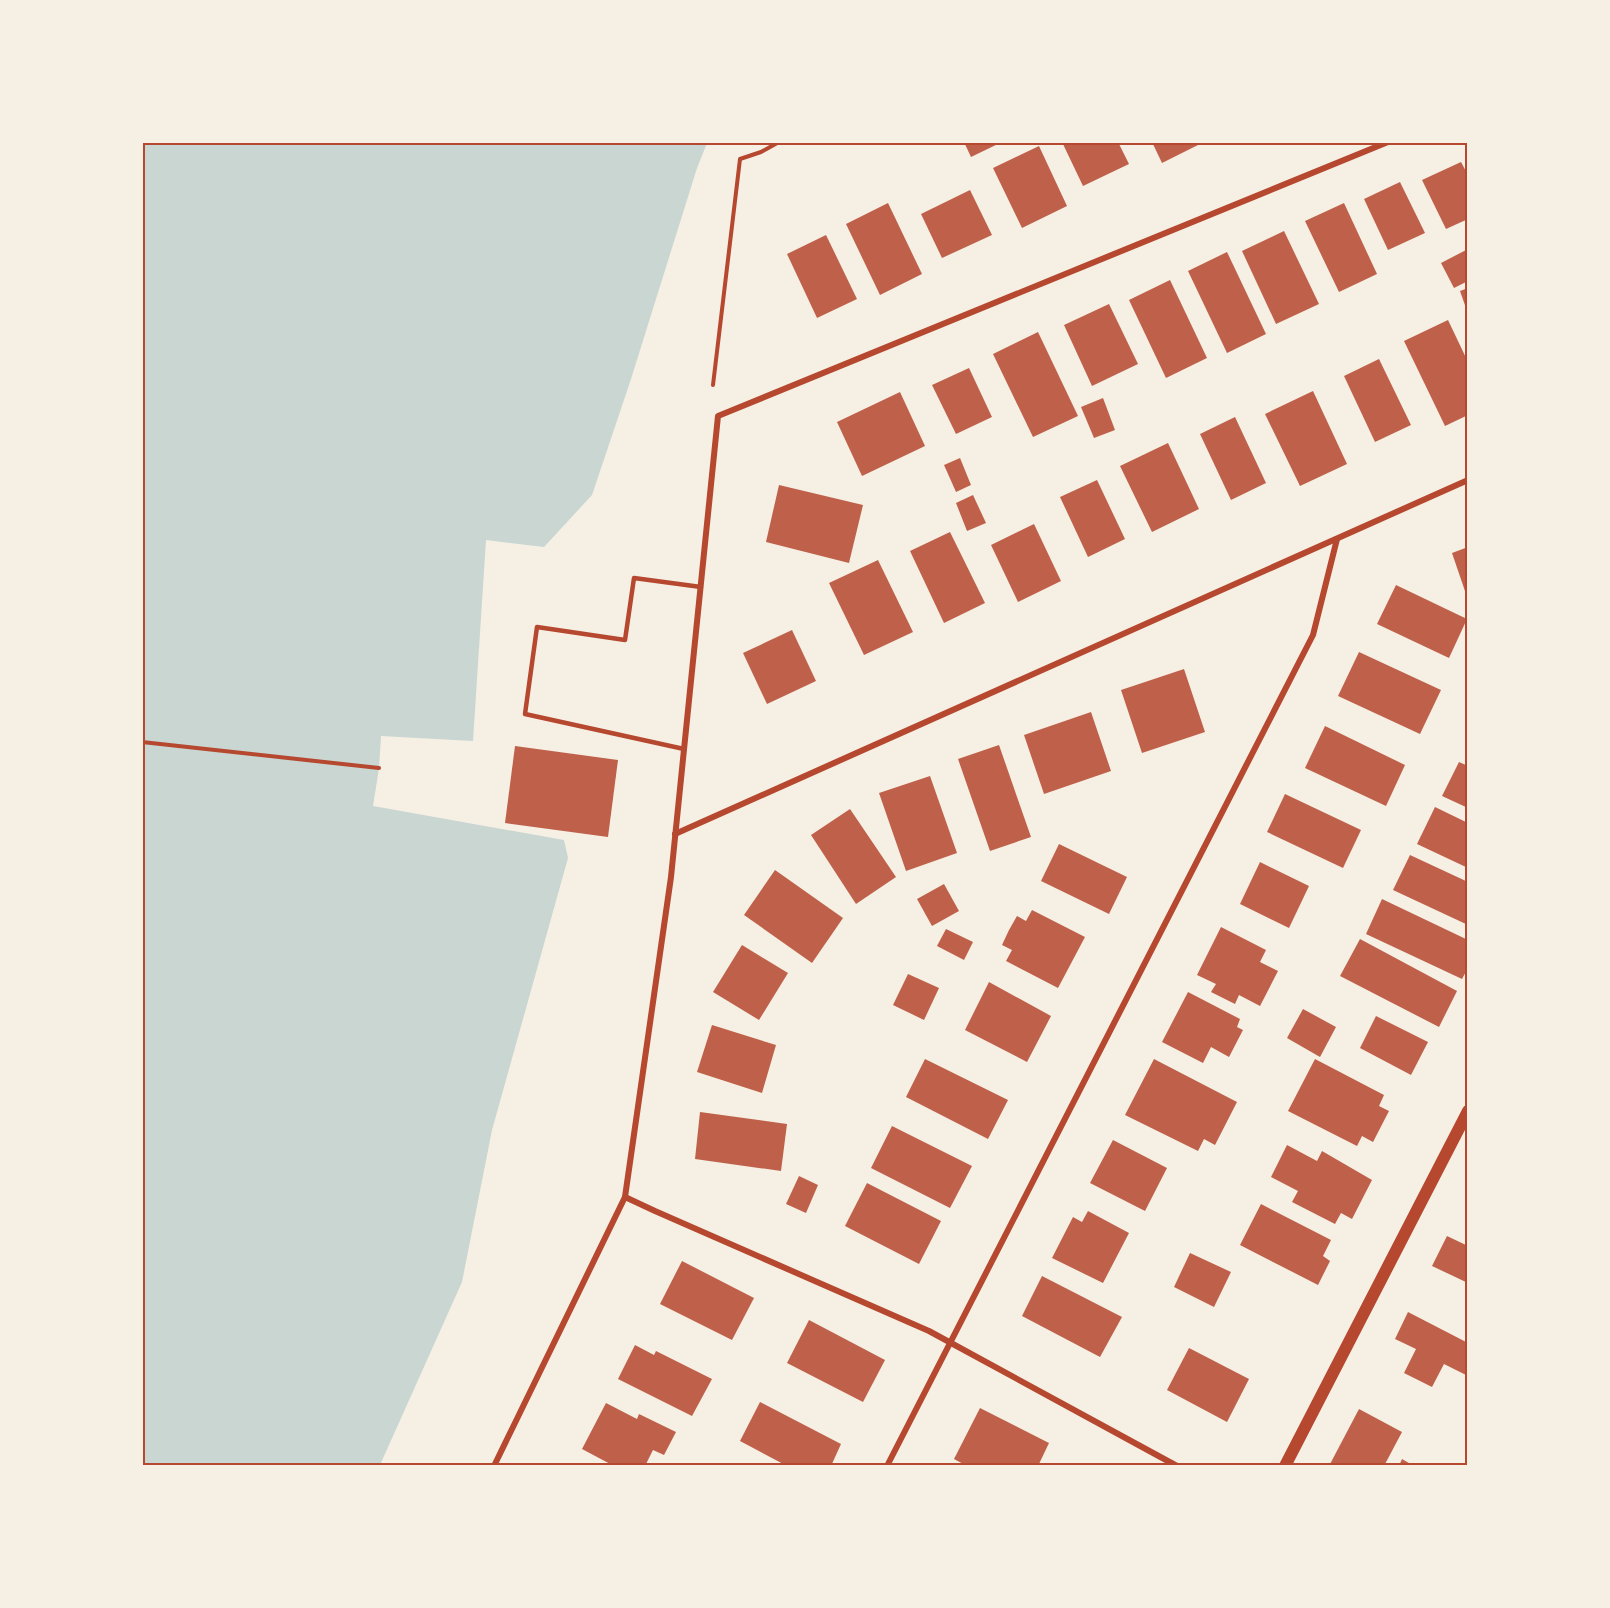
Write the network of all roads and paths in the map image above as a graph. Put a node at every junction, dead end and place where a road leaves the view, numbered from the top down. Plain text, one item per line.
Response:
1 (778, 142) edge
2 (1388, 142) edge
3 (712, 385) dead end
4 (1467, 480) edge
5 (1336, 538) junction
6 (700, 587) junction
7 (142, 742) edge
8 (684, 749) junction
9 (379, 768) dead end
10 (675, 834) junction
11 (1467, 1111) edge
12 (625, 1197) junction
13 (950, 1343) junction
14 (494, 1466) edge
15 (887, 1466) edge
16 (1177, 1466) edge
17 (1286, 1466) edge

1 - 3 path
2 - 6 street
4 - 5 street
5 - 10 street
5 - 13 street
6 - 8 street
6 - 8 lane
7 - 9 path
8 - 10 street
10 - 12 street
11 - 17 main road
12 - 13 street
12 - 14 street
13 - 15 street
13 - 16 street

